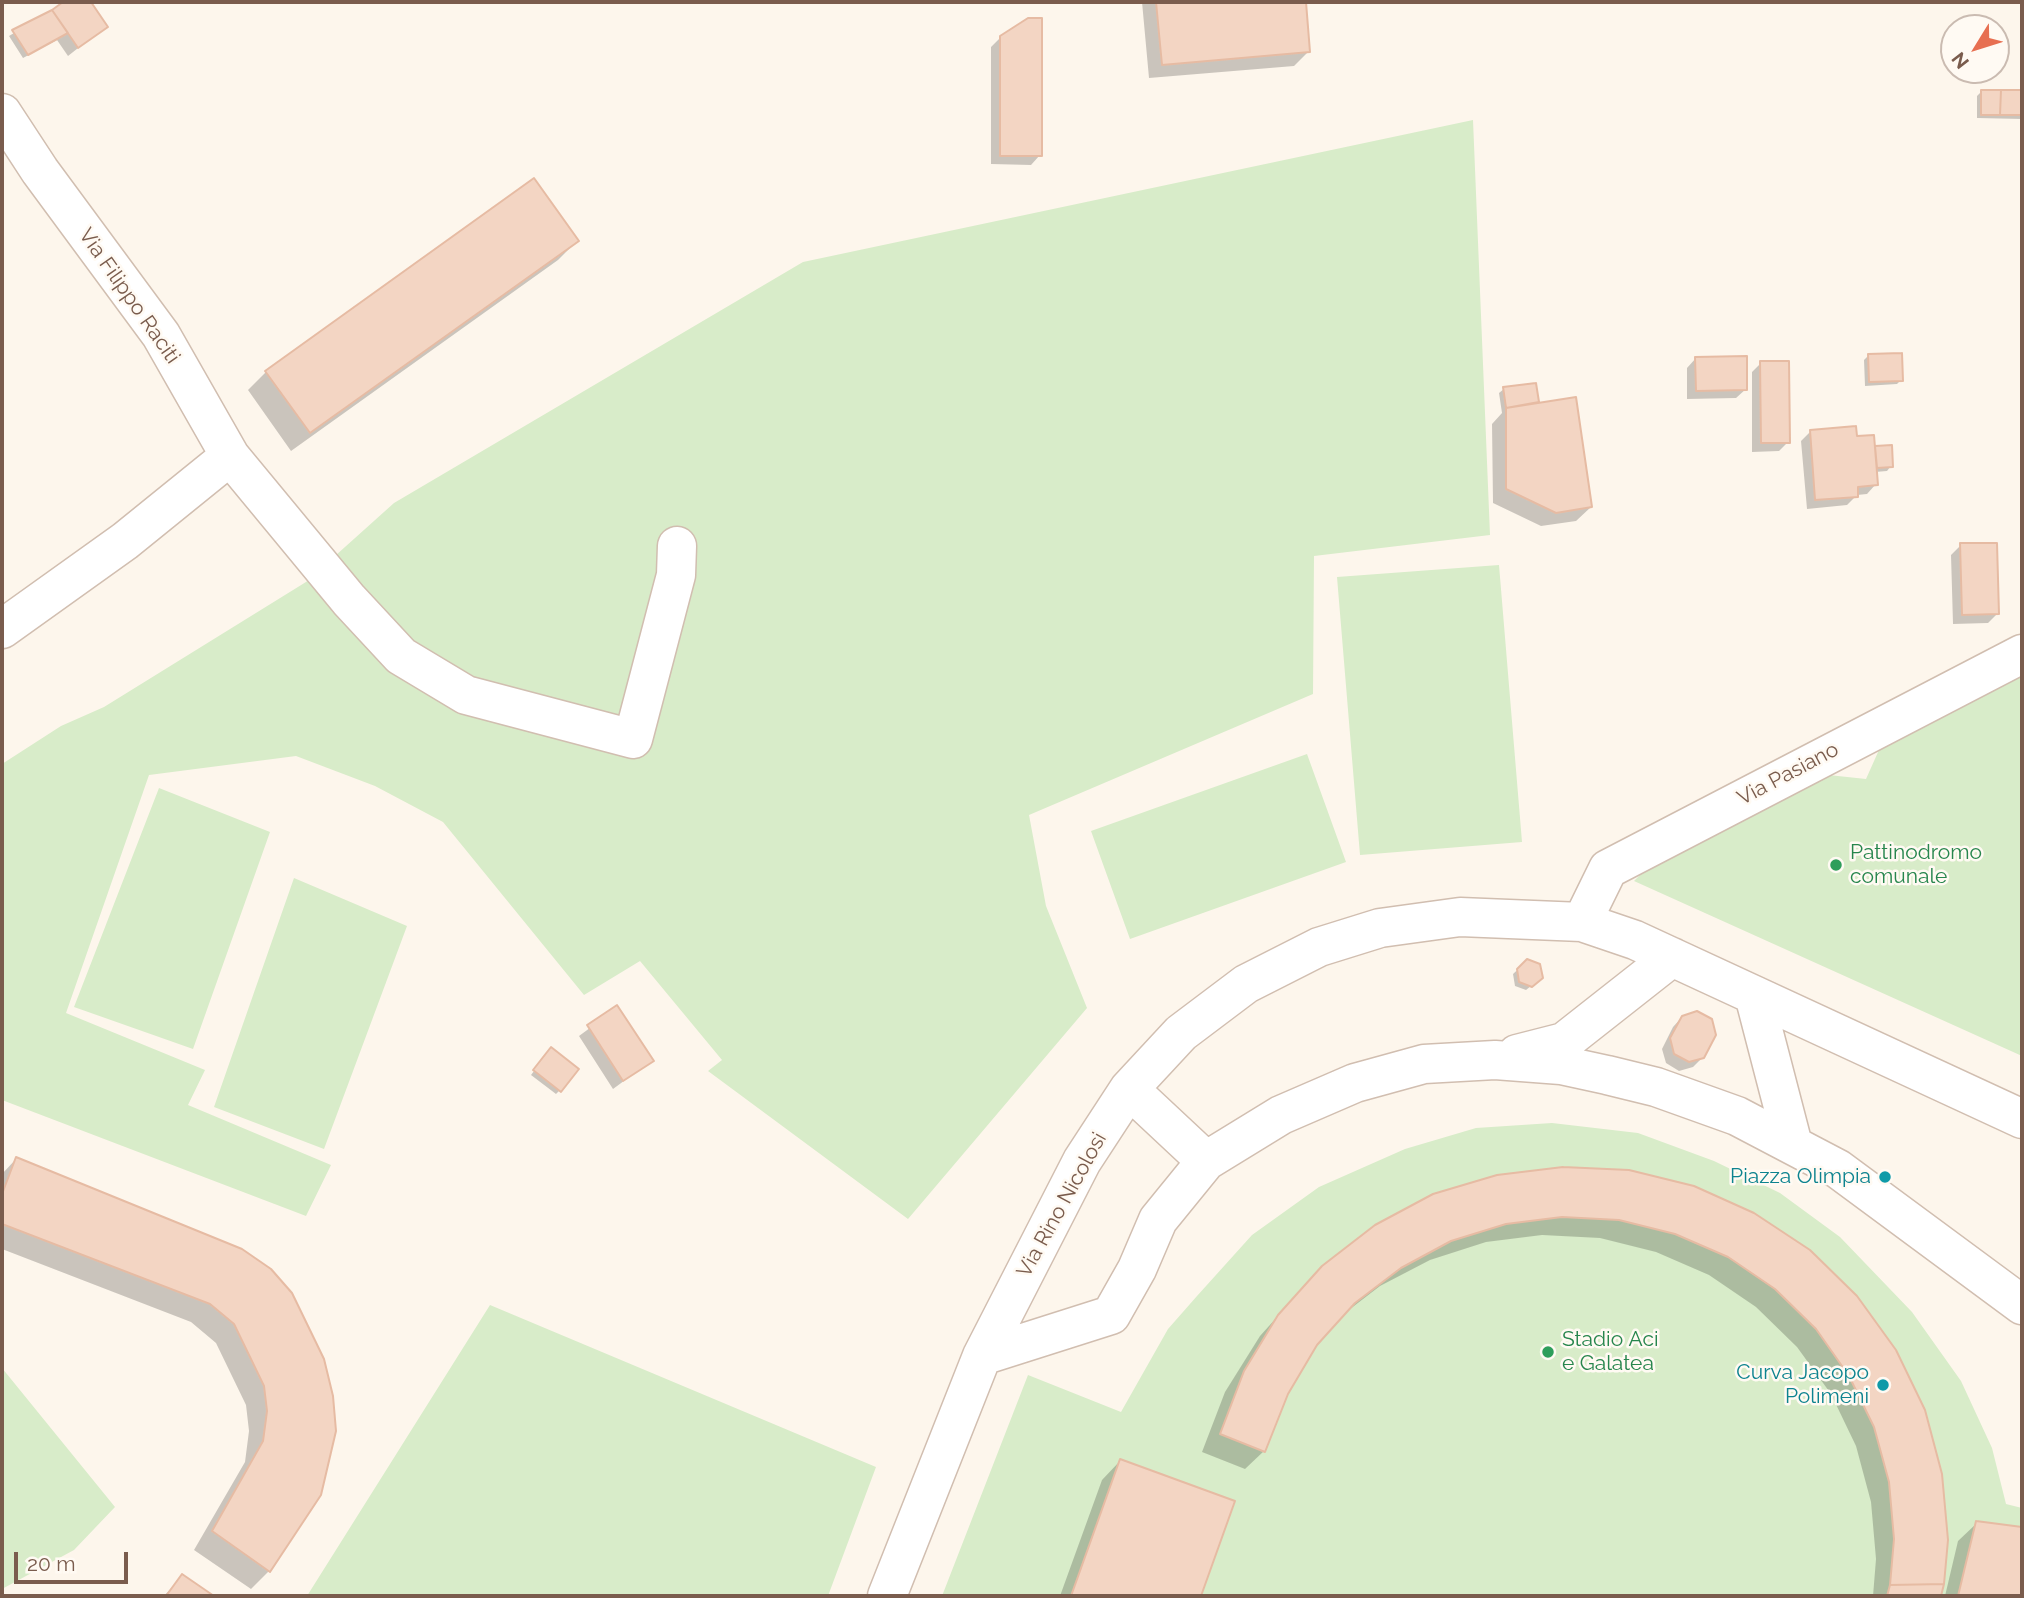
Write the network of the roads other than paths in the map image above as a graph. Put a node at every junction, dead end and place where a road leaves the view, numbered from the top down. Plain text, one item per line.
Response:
1 (2, 113) edge
2 (230, 456) junction
3 (677, 546) dead end
4 (2, 629) edge
5 (2022, 654) edge
6 (1581, 922) junction
7 (1672, 957) junction
8 (1754, 995) junction
9 (1495, 1060) junction
10 (1129, 1089) junction
11 (2022, 1119) edge
12 (1793, 1145) junction
13 (1206, 1161) junction
14 (2022, 1305) edge
15 (982, 1356) junction
16 (887, 1596) edge

1 - 2 street, Via Filippo Raciti
2 - 3 street, Via Filippo Raciti
2 - 4 street
5 - 6 street, Via Pasiano
6 - 7 street, Via Rino Nicolosi
6 - 10 street, Via Rino Nicolosi
7 - 8 street, Via Rino Nicolosi
7 - 9 street
8 - 11 street, Via Rino Nicolosi
8 - 12 street
9 - 12 street
9 - 13 street
10 - 13 street
10 - 15 street, Via Rino Nicolosi
12 - 14 street
13 - 15 street
15 - 16 street, Via Rino Nicolosi

